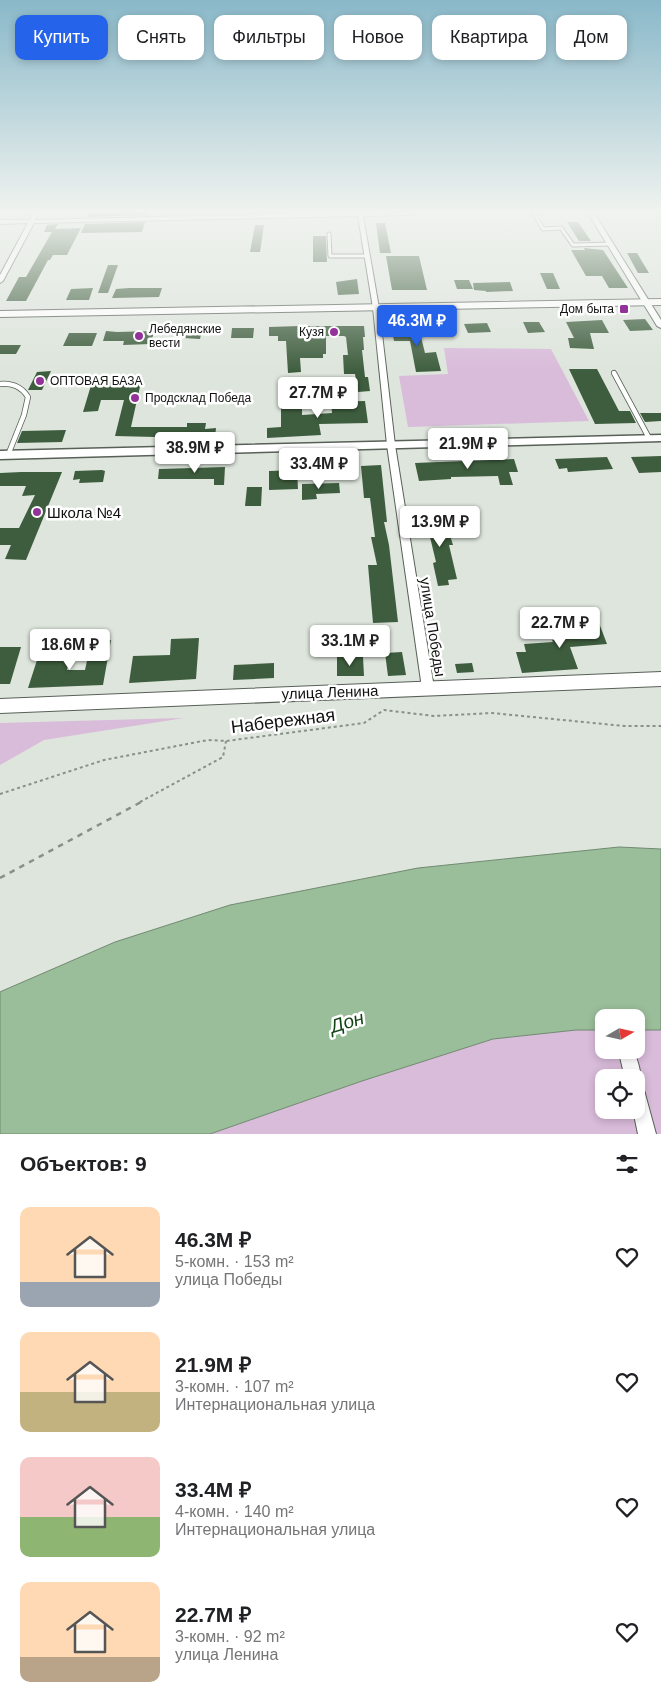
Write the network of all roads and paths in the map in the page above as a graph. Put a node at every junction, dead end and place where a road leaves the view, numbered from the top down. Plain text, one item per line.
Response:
1 (8, 266) edge
2 (369, 266) edge
3 (623, 266) edge
4 (0, 281) edge
5 (661, 302) edge
6 (646, 303) junction
7 (376, 308) junction
8 (0, 314) edge
9 (661, 326) edge
10 (614, 373) dead end
11 (0, 384) edge
12 (649, 438) junction
13 (661, 438) edge
14 (391, 445) junction
15 (4, 455) edge
16 (661, 679) edge
17 (428, 688) junction
18 (0, 706) edge
19 (661, 726) edge
20 (226, 741) junction
21 (0, 794) edge
22 (0, 878) edge
23 (643, 1119) edge
24 (647, 1134) edge

1 - 4 street
2 - 7 street, улица Победы
3 - 6 street
5 - 6 main road
6 - 7 main road
6 - 9 street
7 - 8 main road
7 - 14 street, улица Победы
10 - 12 lane
11 - 15 lane
12 - 13 street
12 - 14 street
14 - 15 street
14 - 17 street, улица Победы
16 - 17 main road, улица Ленина
17 - 18 main road, улица Ленина
19 - 20 path, Набережная
20 - 21 path, Набережная
20 - 22 path
23 - 24 street

